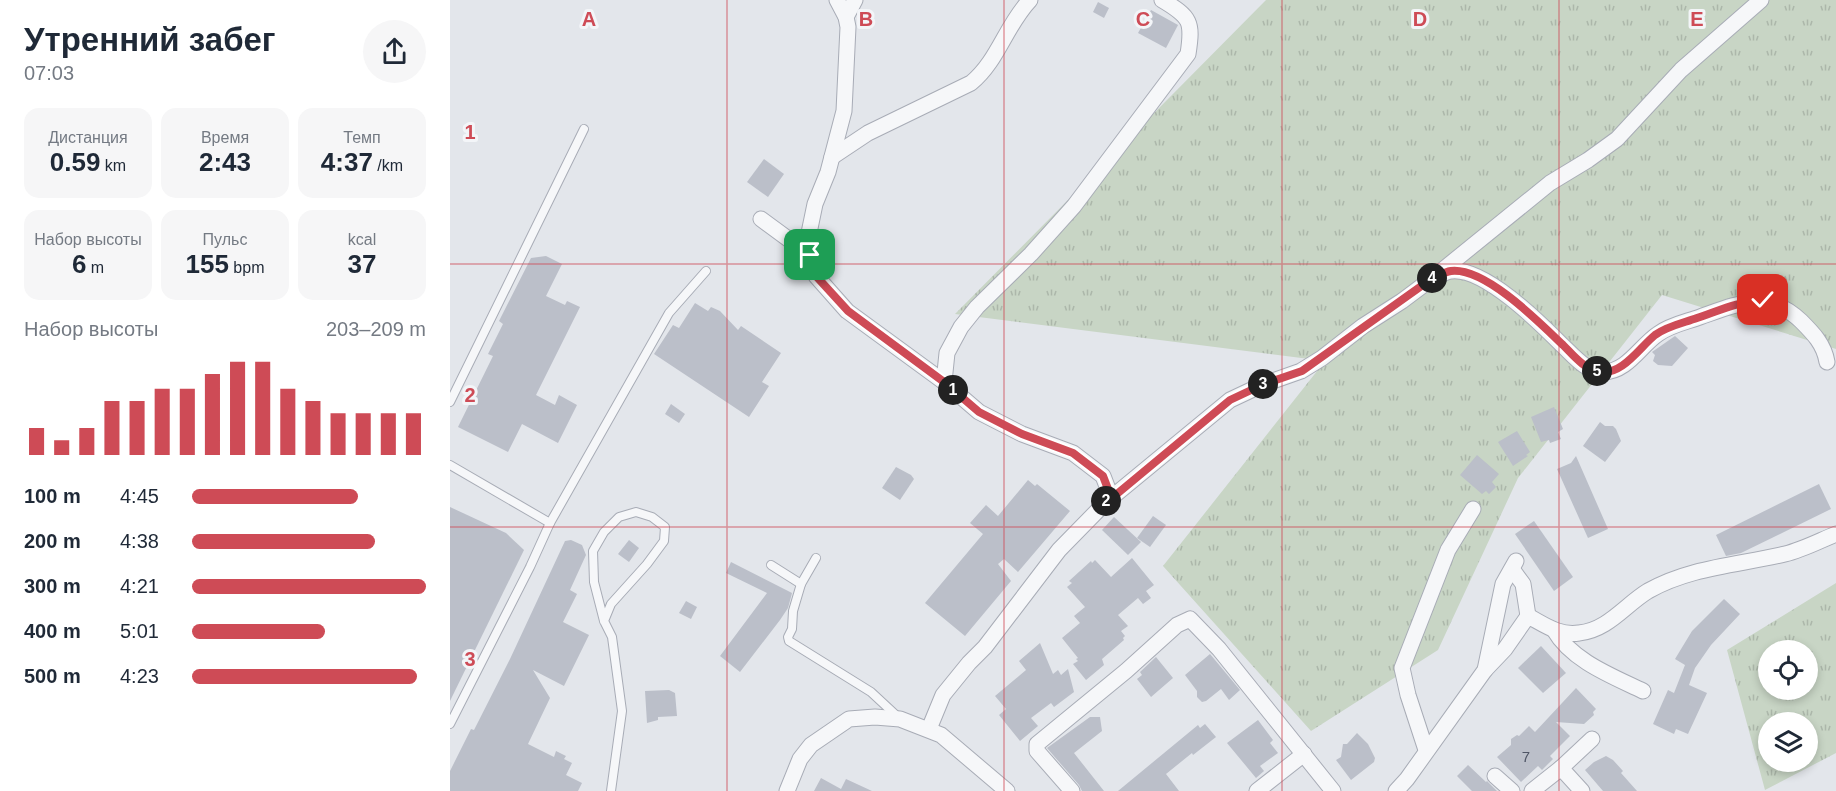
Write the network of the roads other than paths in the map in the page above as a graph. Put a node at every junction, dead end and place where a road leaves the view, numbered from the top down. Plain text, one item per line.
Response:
1 (837, 0) edge
2 (855, 0) edge
3 (1030, 0) edge
4 (1761, 0) edge
5 (1172, 3) edge
6 (846, 16) junction
7 (584, 129) dead end
8 (832, 157) junction
9 (761, 219) dead end
10 (810, 255) junction
11 (706, 271) dead end
12 (1434, 277) junction
13 (1827, 362) dead end
14 (944, 382) junction
15 (450, 402) edge
16 (450, 465) edge
17 (1106, 503) junction
18 (1473, 509) dead end
19 (549, 523) junction
20 (1836, 534) edge
21 (816, 558) dead end
22 (771, 565) dead end
23 (801, 584) junction
24 (1528, 616) junction
25 (604, 621) junction
26 (1554, 630) junction
27 (1485, 670) junction
28 (1643, 691) dead end
29 (900, 719) junction
30 (450, 724) edge
31 (929, 729) junction
32 (1592, 739) dead end
33 (1426, 750) junction
34 (1304, 754) junction
35 (1561, 768) junction
36 (1495, 776) dead end
37 (611, 791) edge
38 (787, 791) edge
39 (1007, 791) edge
40 (1072, 791) edge
41 (1257, 791) edge
42 (1333, 791) edge
43 (1396, 791) edge
44 (1512, 791) edge
45 (1532, 791) edge
46 (1582, 791) edge

1 - 6 street
2 - 6 street
3 - 8 street
4 - 12 street
5 - 14 street
6 - 8 street
7 - 15 lane
8 - 10 street
9 - 10 street
10 - 14 street
11 - 19 lane
12 - 13 street
12 - 17 street
14 - 17 street
16 - 19 lane
17 - 31 street
18 - 33 street
19 - 30 lane
20 - 26 street
21 - 23 lane
22 - 23 lane
23 - 29 lane
24 - 26 street
24 - 27 street
24 - 27 street
25 - 25 lane
25 - 37 lane
26 - 28 street
27 - 33 street
29 - 31 street
29 - 38 street
31 - 39 street
32 - 35 street
33 - 43 street
34 - 40 street
34 - 41 street
34 - 42 street
35 - 45 street
35 - 46 street
36 - 44 street

